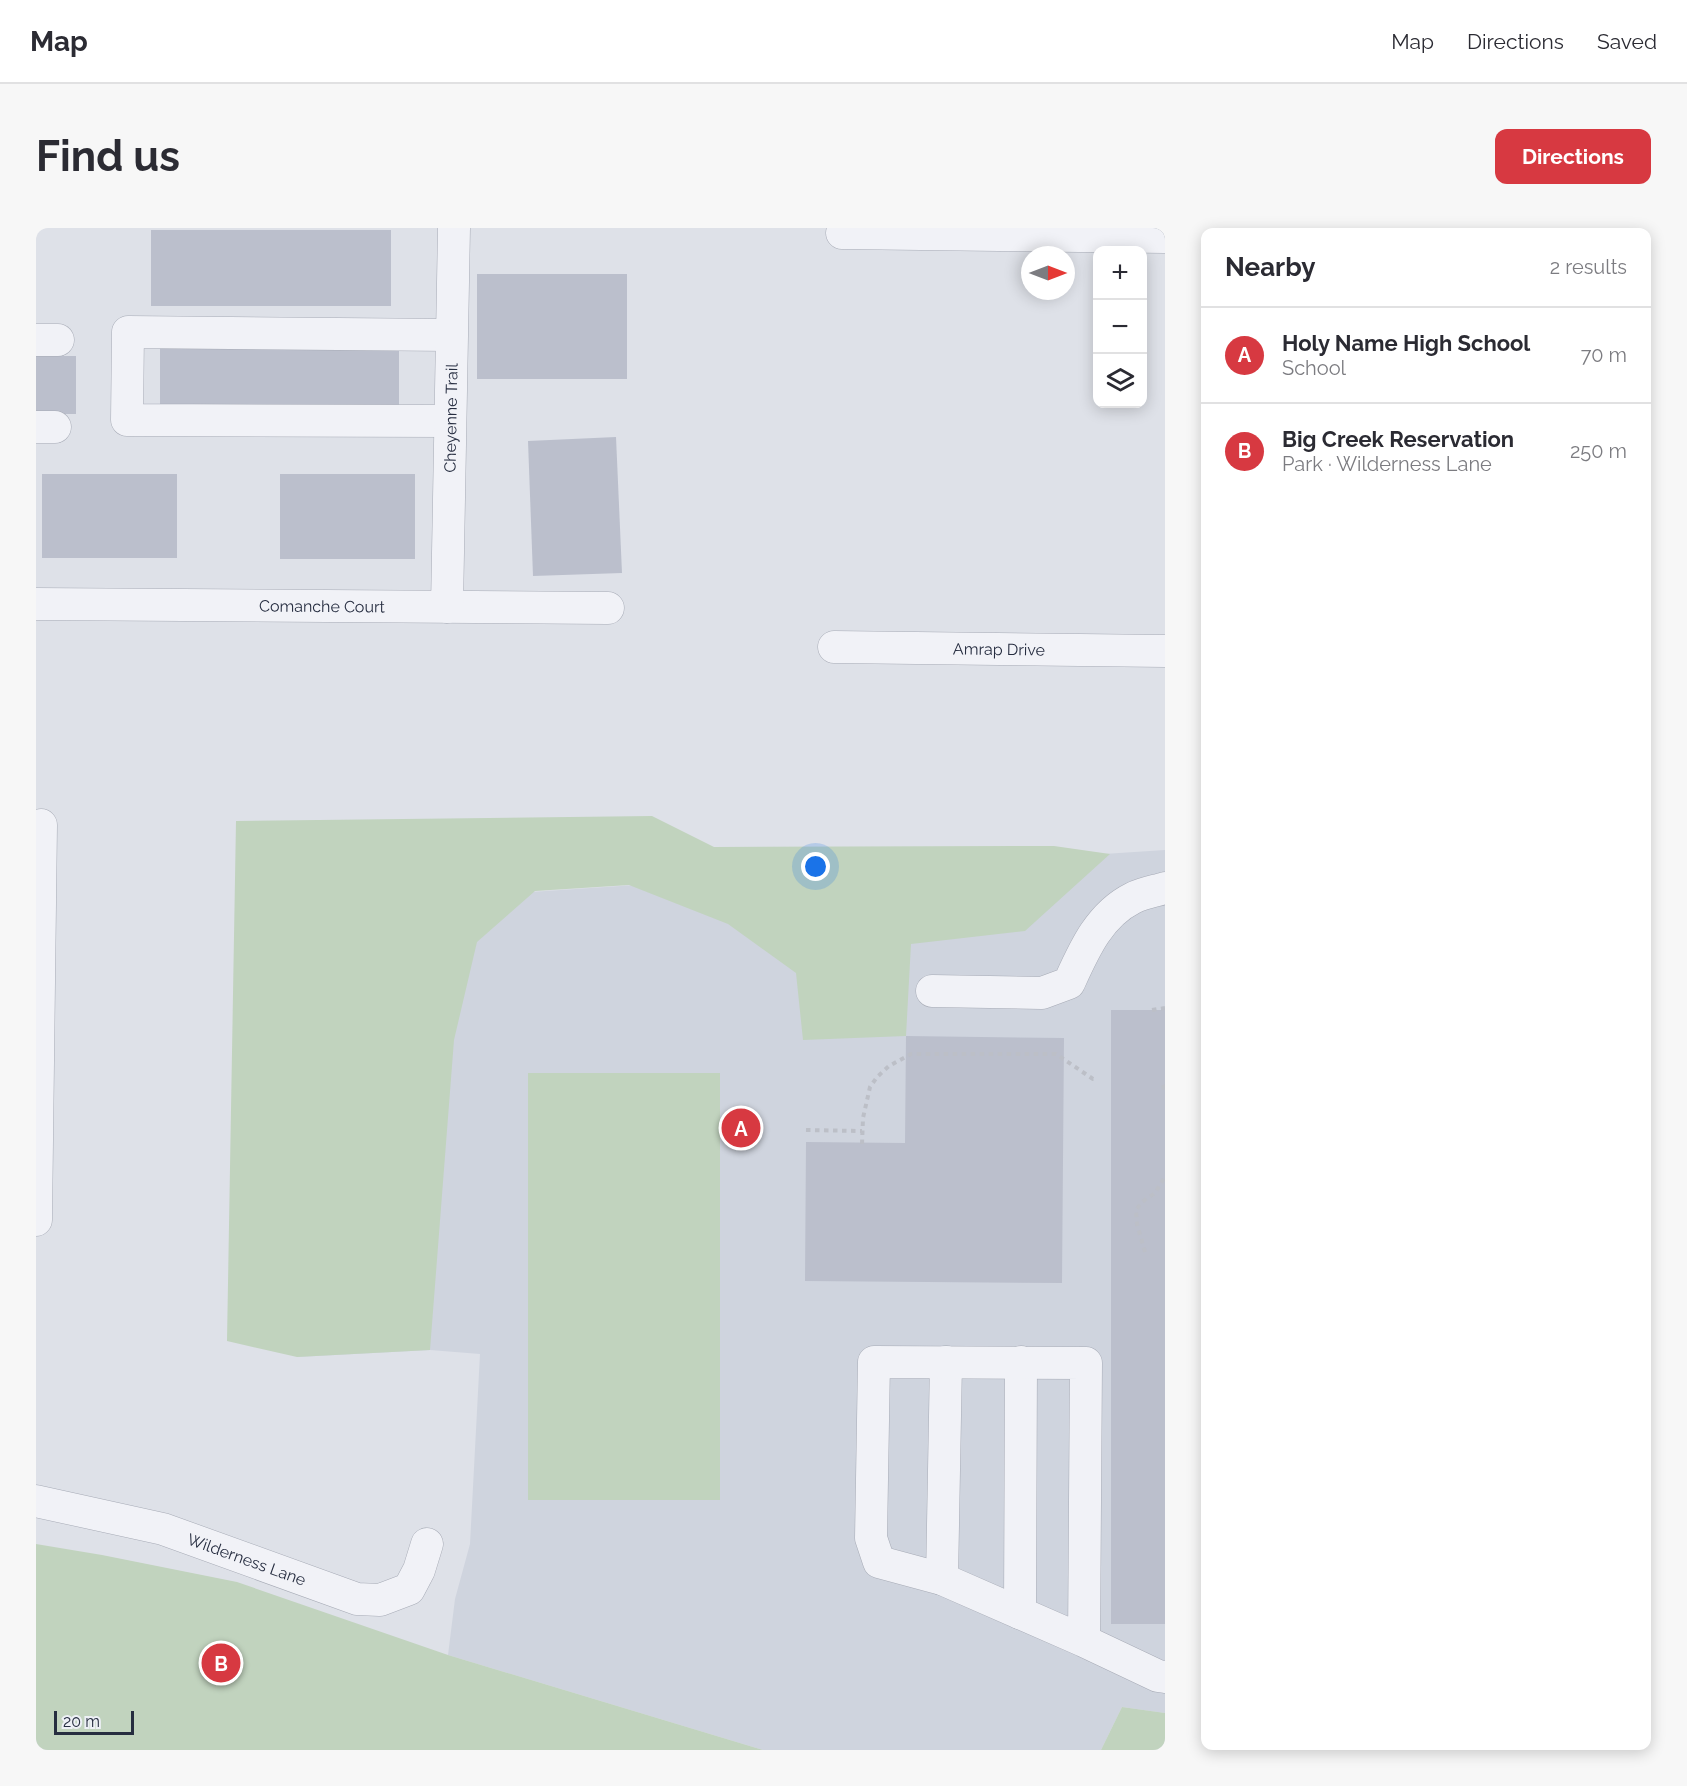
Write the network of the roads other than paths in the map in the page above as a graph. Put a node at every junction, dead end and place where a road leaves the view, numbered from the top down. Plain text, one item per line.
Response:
1 (454, 228) edge
2 (842, 233) dead end
3 (1165, 237) edge
4 (451, 334) junction
5 (450, 421) junction
6 (36, 604) edge
7 (447, 607) junction
8 (608, 608) dead end
9 (834, 647) dead end
10 (1165, 651) edge
11 (41, 825) dead end
12 (1165, 888) edge
13 (932, 990) dead end
14 (36, 1220) edge
15 (946, 1362) junction
16 (1021, 1362) junction
17 (36, 1501) edge
18 (427, 1544) dead end
19 (942, 1579) junction
20 (1020, 1613) junction
21 (1084, 1641) junction
22 (1165, 1677) edge

1 - 4 street, Cheyenne Trail
2 - 3 street
4 - 5 street, Cheyenne Trail
4 - 5 street
5 - 7 street, Cheyenne Trail
6 - 7 street, Comanche Court
7 - 8 street, Comanche Court
9 - 10 street, Amrap Drive
11 - 14 street
12 - 13 street
15 - 16 street
15 - 19 street
15 - 19 street
16 - 20 street
16 - 21 street
17 - 18 street, Wilderness Lane
19 - 20 street
20 - 21 street
21 - 22 street

